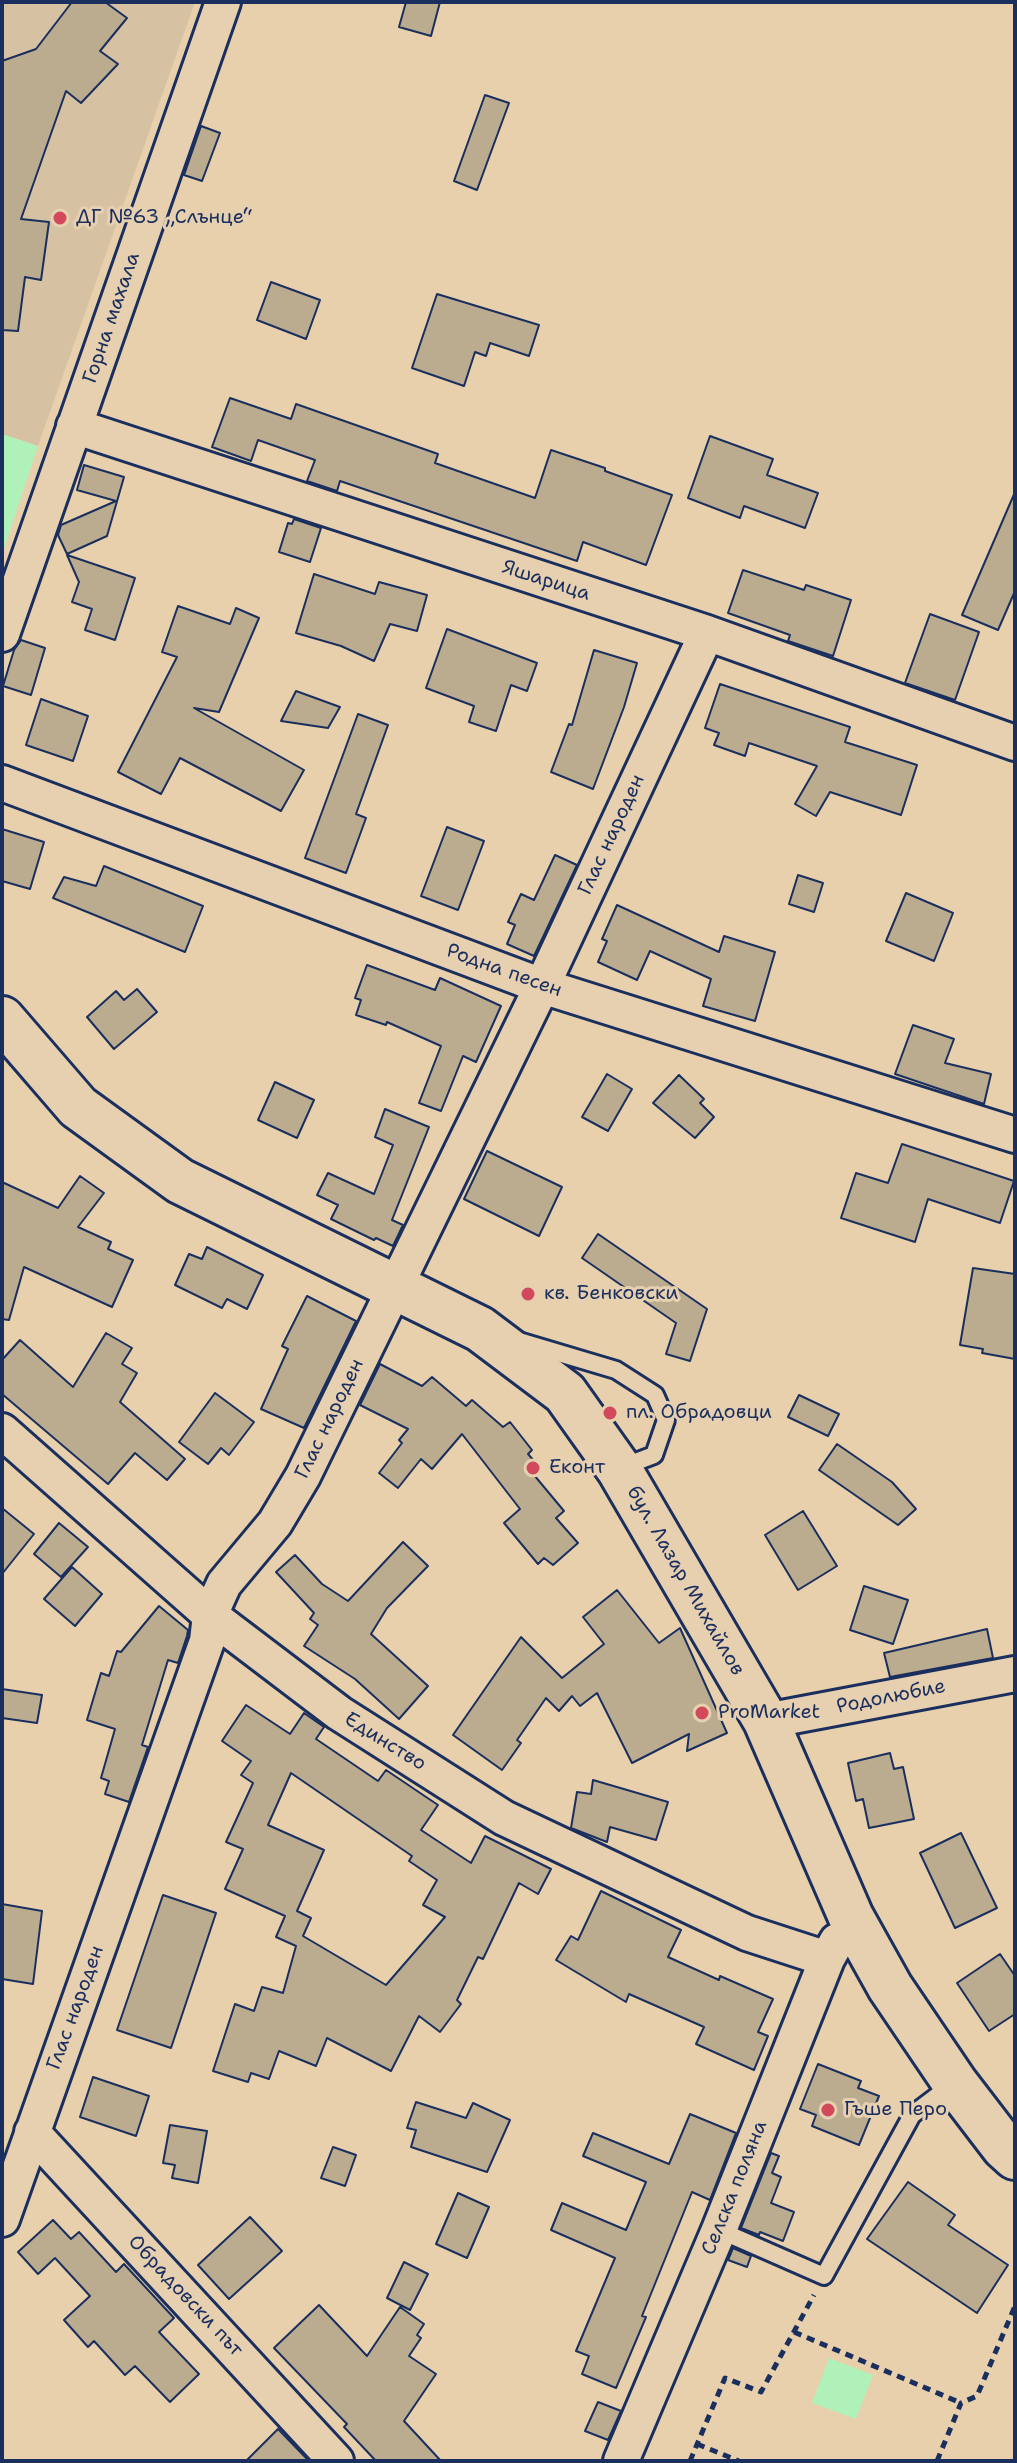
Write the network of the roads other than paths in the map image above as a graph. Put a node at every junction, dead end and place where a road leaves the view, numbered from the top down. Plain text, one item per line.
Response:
1 (223, 2) edge
2 (74, 426) junction
3 (707, 633) junction
4 (2, 634) edge
5 (1015, 743) edge
6 (2, 783) edge
7 (542, 986) junction
8 (6, 1038) edge
9 (1015, 1135) edge
10 (395, 1287) junction
11 (480, 1329) junction
12 (2, 1431) edge
13 (619, 1469) junction
14 (210, 1615) junction
15 (1015, 1674) edge
16 (766, 1721) junction
17 (851, 1917) junction
18 (827, 1959) junction
19 (955, 2083) junction
20 (32, 2132) junction
21 (1015, 2157) edge
22 (2, 2219) edge
23 (719, 2230) junction
24 (336, 2461) edge
25 (621, 2461) edge

1 - 2 street, Горна махала
2 - 3 street, Яшарица
2 - 4 street, Горна махала
3 - 5 street, Яшарица
3 - 7 street, Глас народен
6 - 7 street, Родна песен
7 - 9 street, Родна песен
7 - 10 street, Глас народен
8 - 10 street, бул. Лазар Михайлов
10 - 11 street, бул. Лазар Михайлов
10 - 14 street, Глас народен
11 - 13 street, бул. Лазар Михайлов
11 - 13 lane
12 - 14 street, Единство
13 - 16 street, бул. Лазар Михайлов
14 - 18 street, Единство
14 - 20 street, Глас народен
15 - 16 street, Родолюбие
16 - 17 street, бул. Лазар Михайлов
17 - 18 street, Селска поляна
17 - 19 street, бул. Лазар Михайлов
18 - 23 street, Селска поляна
19 - 21 street, бул. Лазар Михайлов
19 - 23 lane
20 - 22 street, Глас народен
20 - 24 street, Обрадовски път
23 - 25 street, Селска поляна

